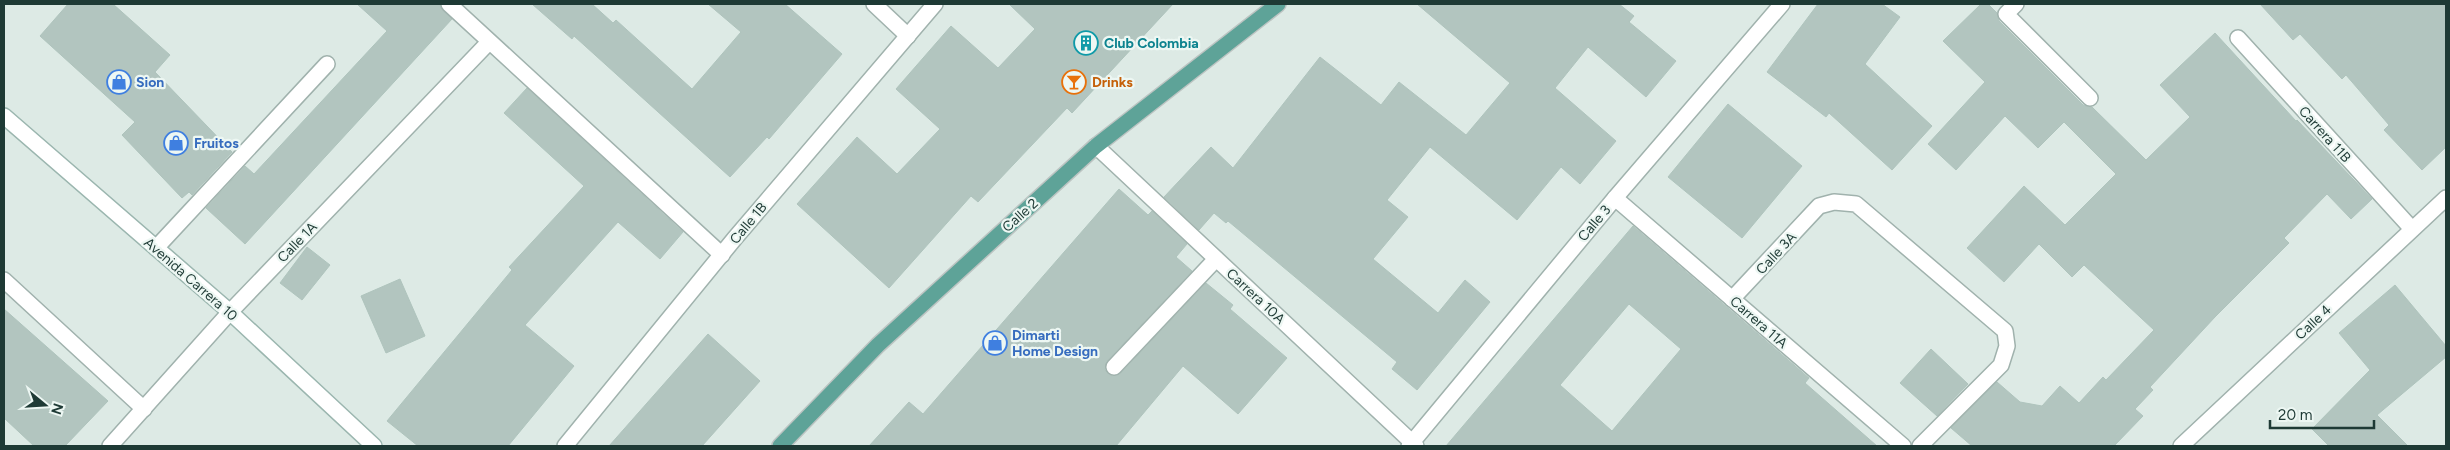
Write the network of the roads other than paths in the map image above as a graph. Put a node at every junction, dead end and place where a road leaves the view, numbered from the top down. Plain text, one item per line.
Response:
1 (450, 4) edge
2 (874, 4) edge
3 (935, 4) edge
4 (1278, 4) edge
5 (1782, 4) edge
6 (2011, 9) edge
7 (908, 36) junction
8 (2238, 38) dead end
9 (489, 42) junction
10 (327, 64) dead end
11 (2090, 98) dead end
12 (4, 116) edge
13 (1096, 146) junction
14 (1615, 198) junction
15 (2446, 198) edge
16 (2412, 229) junction
17 (156, 248) junction
18 (722, 255) junction
19 (1216, 259) junction
20 (4, 280) edge
21 (1732, 299) junction
22 (230, 312) junction
23 (1114, 367) dead end
24 (144, 409) junction
25 (1412, 445) edge
26 (110, 446) edge
27 (374, 446) edge
28 (565, 446) edge
29 (780, 446) edge
30 (1903, 446) edge
31 (1920, 446) edge
32 (2181, 446) edge

1 - 9 street
2 - 7 street
3 - 7 street, Calle 1B
4 - 13 main road, Calle 2
5 - 14 street, Calle 3
6 - 11 street
7 - 18 street, Calle 1B
8 - 16 street, Carrera 11B
9 - 18 street
9 - 22 street, Calle 1A
10 - 17 street
12 - 17 street, Avenida Carrera 10
13 - 19 street, Carrera 10A
13 - 29 main road, Calle 2
14 - 21 street, Carrera 11A
14 - 25 street, Calle 3
15 - 16 street, Calle 4
16 - 32 street, Calle 4
17 - 22 street, Avenida Carrera 10
18 - 28 street, Calle 1B
19 - 23 street
19 - 25 street, Carrera 10A
20 - 24 street
21 - 30 street, Carrera 11A
21 - 31 street, Calle 3A
22 - 24 street, Calle 1A
22 - 27 street, Avenida Carrera 10
24 - 26 street, Calle 1A

